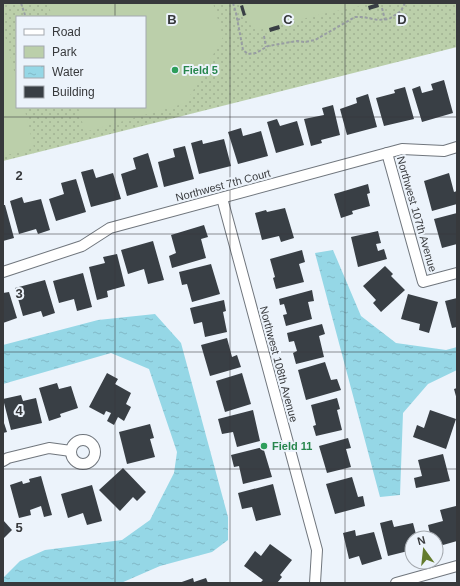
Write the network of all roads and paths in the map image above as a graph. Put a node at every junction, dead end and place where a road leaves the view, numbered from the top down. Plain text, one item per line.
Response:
1 (21, 3) edge
2 (232, 3) edge
3 (405, 3) edge
4 (382, 8) dead end
5 (25, 15) dead end
6 (242, 18) dead end
7 (237, 20) junction
8 (385, 20) junction
9 (264, 36) dead end
10 (266, 47) junction
11 (457, 147) edge
12 (388, 153) junction
13 (222, 198) junction
14 (3, 272) edge
15 (457, 273) edge
16 (71, 451) dead end
17 (3, 461) edge
18 (457, 566) edge
19 (315, 583) edge
20 (396, 583) edge

1 - 5 path
2 - 7 path
3 - 8 path
4 - 8 path
6 - 7 path
7 - 10 path
8 - 10 path
9 - 10 path
11 - 12 street, Northwest 7th Court
12 - 13 street, Northwest 7th Court
12 - 15 street, Northwest 107th Avenue
13 - 14 street, Northwest 7th Court
13 - 19 street, Northwest 108th Avenue
16 - 17 street
18 - 20 street

